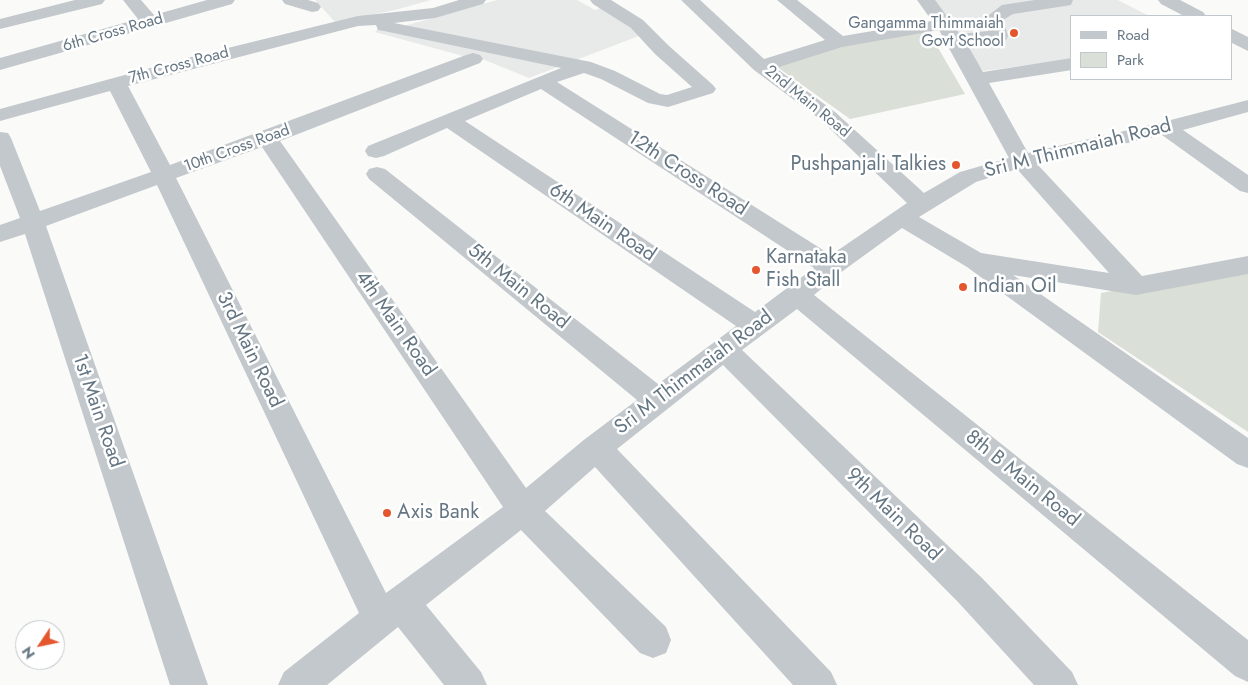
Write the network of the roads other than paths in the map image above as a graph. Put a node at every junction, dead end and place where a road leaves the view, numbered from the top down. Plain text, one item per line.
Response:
1 (96, 0) edge
2 (132, 0) edge
3 (226, 0) edge
4 (291, 0) edge
5 (476, 0) edge
6 (599, 0) edge
7 (690, 0) edge
8 (786, 0) edge
9 (926, 0) edge
10 (1167, 0) edge
11 (1065, 1) edge
12 (312, 7) dead end
13 (1195, 15) edge
14 (358, 21) junction
15 (151, 23) junction
16 (0, 24) edge
17 (943, 24) junction
18 (1233, 37) edge
19 (955, 40) junction
20 (839, 42) junction
21 (1248, 45) edge
22 (473, 59) dead end
23 (0, 64) edge
24 (1070, 64) edge
25 (584, 66) junction
26 (761, 66) junction
27 (978, 79) junction
28 (542, 81) junction
29 (116, 83) junction
30 (1248, 106) edge
31 (0, 115) edge
32 (449, 120) junction
33 (1166, 128) junction
34 (0, 138) edge
35 (267, 138) junction
36 (1022, 160) junction
37 (164, 176) junction
38 (1248, 186) edge
39 (912, 211) junction
40 (32, 222) junction
41 (0, 234) edge
42 (976, 260) junction
43 (1248, 264) edge
44 (831, 267) junction
45 (1136, 286) junction
46 (797, 295) junction
47 (755, 326) junction
48 (724, 349) junction
49 (658, 400) junction
50 (596, 448) junction
51 (1248, 455) edge
52 (523, 510) junction
53 (391, 611) junction
54 (653, 640) dead end
55 (1248, 663) edge
56 (190, 685) edge
57 (297, 685) edge
58 (468, 685) edge
59 (818, 685) edge
60 (1059, 685) edge

1 - 16 street
2 - 15 street
3 - 15 street, 6th Cross Road
4 - 12 street
5 - 14 street, 7th Cross Road
6 - 25 street
7 - 26 street, 2nd Main Road
8 - 20 street
9 - 17 street
10 - 13 street
11 - 19 street
14 - 25 street
14 - 29 street, 7th Cross Road
15 - 23 street, 6th Cross Road
17 - 19 street
17 - 20 street
18 - 21 street
19 - 27 street
20 - 26 street
22 - 35 street, 10th Cross Road
24 - 27 street
25 - 28 street
26 - 39 street, 2nd Main Road
27 - 36 street
28 - 32 street
28 - 44 street, 12th Cross Road
29 - 31 street, 7th Cross Road
29 - 37 street, 3rd Main Road
30 - 33 street, Sri M Thimmaiah Road
32 - 47 street, 6th Main Road
32 - 49 street, 5th Main Road
33 - 36 street, Sri M Thimmaiah Road
33 - 38 street
34 - 40 street, 1st Main Road
35 - 37 street, 10th Cross Road
35 - 52 street, 4th Main Road
36 - 39 street, Sri M Thimmaiah Road
36 - 45 street
37 - 40 street, 10th Cross Road
37 - 53 street, 3rd Main Road
39 - 42 street, 2nd Main Road
39 - 44 street, Sri M Thimmaiah Road
40 - 41 street, 10th Cross Road
40 - 56 street, 1st Main Road
42 - 45 street
42 - 51 street
43 - 45 street
44 - 46 street, Sri M Thimmaiah Road
46 - 47 street, Sri M Thimmaiah Road
46 - 55 street, 8th B Main Road
47 - 48 street, Sri M Thimmaiah Road
48 - 49 street, Sri M Thimmaiah Road
48 - 60 street, 9th Main Road
49 - 50 street, Sri M Thimmaiah Road
50 - 52 street, Sri M Thimmaiah Road
50 - 59 street
52 - 53 street, Sri M Thimmaiah Road
52 - 54 street, 4th Main Road
53 - 57 street, Sri M Thimmaiah Road
53 - 58 street, 3rd Main Road

